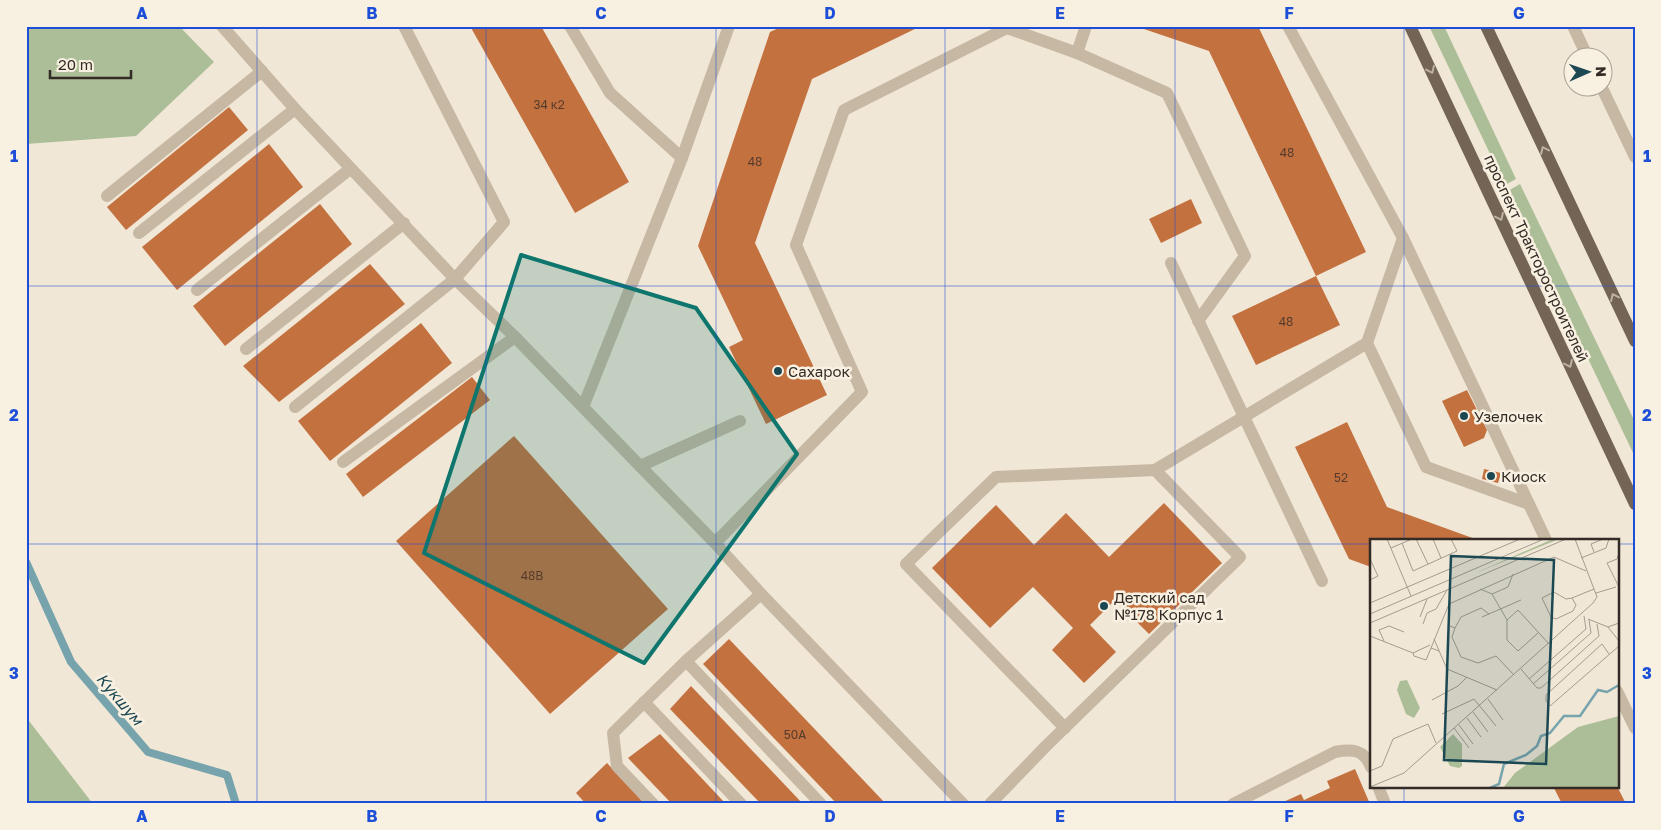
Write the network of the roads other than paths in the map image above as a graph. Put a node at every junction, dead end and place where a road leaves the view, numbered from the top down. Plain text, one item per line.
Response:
1 (222, 26) edge
2 (404, 26) edge
3 (570, 26) edge
4 (729, 26) edge
5 (1086, 26) edge
6 (1288, 26) edge
7 (1410, 26) edge
8 (1486, 26) edge
9 (1573, 26) edge
10 (1583, 48) edge
11 (1076, 53) junction
12 (262, 71) junction
13 (1607, 98) edge
14 (295, 110) junction
15 (1635, 157) edge
16 (682, 158) junction
17 (350, 169) junction
18 (107, 196) dead end
19 (404, 223) junction
20 (139, 233) dead end
21 (1403, 238) junction
22 (1171, 263) dead end
23 (455, 279) junction
24 (197, 290) dead end
25 (1198, 321) junction
26 (515, 337) junction
27 (1635, 341) edge
28 (1367, 343) junction
29 (246, 349) dead end
30 (295, 407) dead end
31 (583, 407) junction
32 (1244, 417) junction
33 (740, 421) dead end
34 (343, 462) dead end
35 (640, 466) junction
36 (1155, 470) junction
37 (1529, 504) junction
38 (1635, 504) edge
39 (1546, 539) edge
40 (715, 543) junction
41 (1322, 581) dead end
42 (760, 594) junction
43 (686, 661) junction
44 (1618, 693) edge
45 (644, 702) junction
46 (1065, 728) junction
47 (1635, 728) edge
48 (1370, 764) edge
49 (1379, 788) edge
50 (652, 804) edge
51 (740, 804) edge
52 (821, 804) edge
53 (963, 804) edge
54 (990, 804) edge
55 (1233, 804) edge
56 (1385, 804) edge

1 - 12 street
2 - 23 street
3 - 16 street
4 - 16 street
5 - 11 street
6 - 21 street
7 -> 38 main road, проспект Тракторостроителей
27 -> 8 main road
9 - 10 street
11 - 25 street
11 - 40 street
12 - 14 street
12 - 18 street
13 - 15 street
14 - 17 street
14 - 20 street
16 - 31 street
17 - 19 street
17 - 24 street
19 - 23 street
19 - 29 street
21 - 28 street
21 - 37 street
22 - 25 street
23 - 26 street
23 - 30 street
25 - 32 street
26 - 31 street
26 - 34 street
28 - 32 street
28 - 37 street
31 - 35 street
32 - 36 street
32 - 41 street
33 - 35 street
35 - 40 street
36 - 46 street
36 - 46 street
37 - 39 street
40 - 42 street
42 - 43 street
42 - 53 street
43 - 45 street
43 - 52 street
44 - 47 street
45 - 50 street
45 - 51 street
46 - 54 street
48 - 55 street
49 - 56 street

